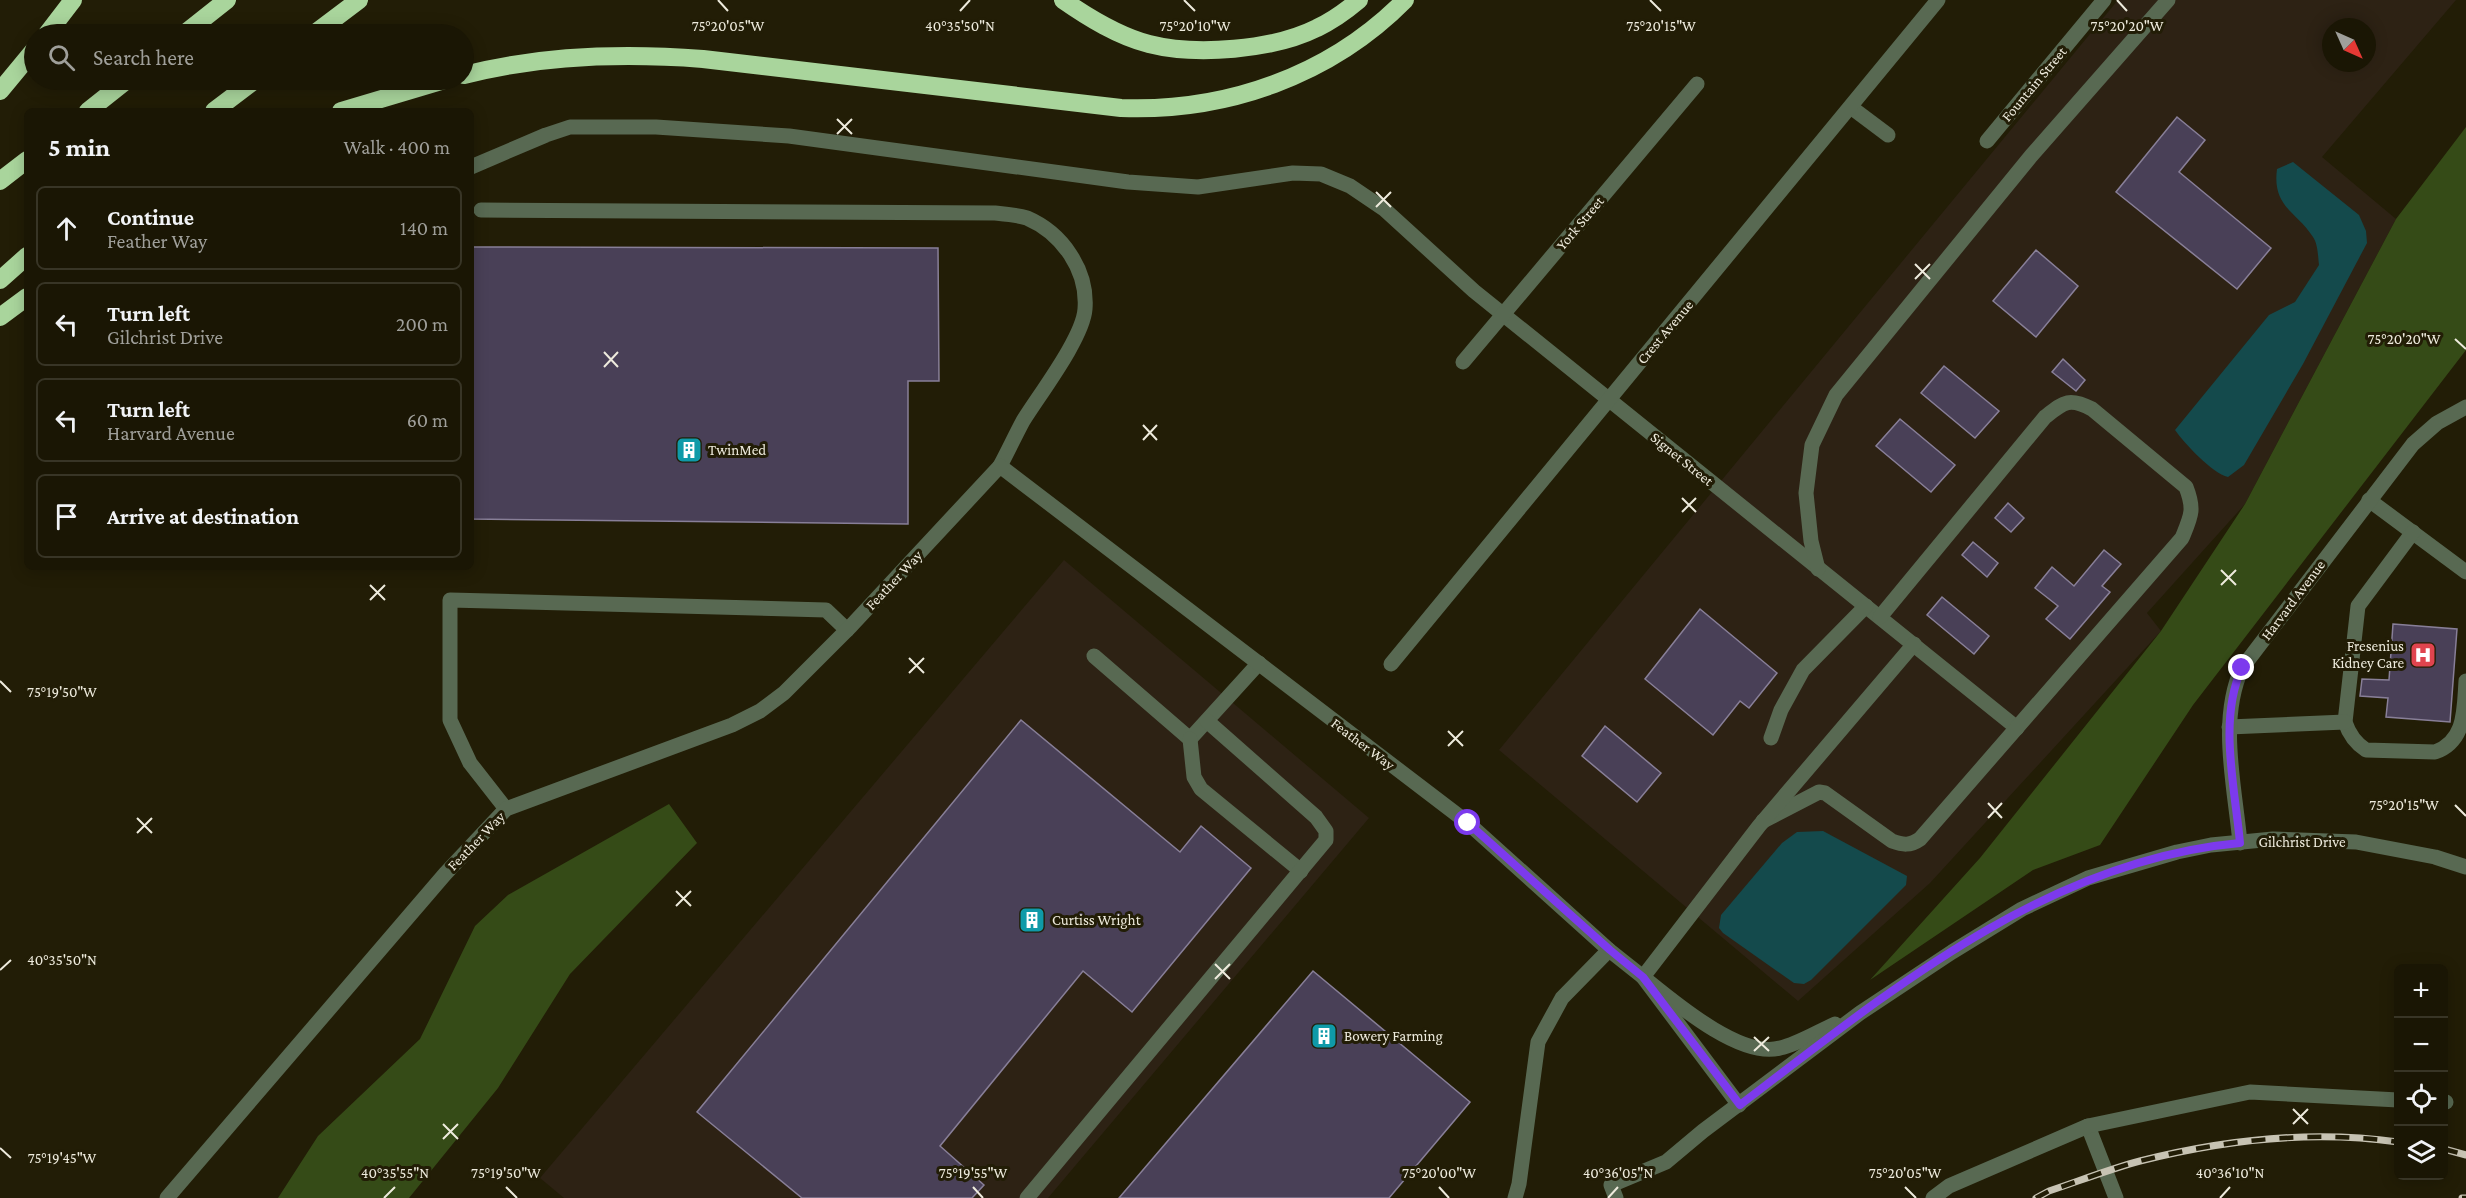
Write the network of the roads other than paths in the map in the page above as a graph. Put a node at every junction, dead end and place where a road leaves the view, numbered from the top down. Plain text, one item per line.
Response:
1 (73, 0) edge
2 (227, 0) edge
3 (359, 0) edge
4 (1063, 0) edge
5 (1359, 0) edge
6 (1405, 0) edge
7 (1938, 0) edge
8 (2104, 0) edge
9 (2168, 0) edge
10 (55, 24) edge
11 (197, 24) edge
12 (327, 24) edge
13 (24, 62) edge
14 (474, 74) edge
15 (1697, 84) dead end
16 (115, 90) edge
17 (242, 90) edge
18 (412, 90) edge
19 (0, 91) edge
20 (92, 108) edge
21 (218, 108) edge
22 (352, 108) edge
23 (1852, 108) junction
24 (1888, 135) dead end
25 (1987, 141) dead end
26 (24, 162) edge
27 (474, 166) edge
28 (0, 181) edge
29 (481, 210) dead end
30 (24, 259) edge
31 (0, 280) edge
32 (24, 299) edge
33 (1504, 315) junction
34 (0, 317) edge
35 (1463, 362) dead end
36 (1609, 400) junction
37 (2466, 407) edge
38 (1000, 466) junction
39 (2369, 500) junction
40 (2412, 532) junction
41 (1818, 569) junction
42 (2466, 572) edge
43 (1864, 604) junction
44 (1880, 617) junction
45 (847, 630) junction
46 (1914, 644) junction
47 (1094, 656) dead end
48 (1259, 663) junction
49 (1391, 664) dead end
50 (2466, 681) edge
51 (1207, 721) junction
52 (2345, 722) junction
53 (2229, 727) junction
54 (2017, 728) junction
55 (1771, 738) dead end
56 (1190, 739) junction
57 (506, 809) junction
58 (1763, 821) junction
59 (2240, 843) junction
60 (2466, 867) edge
61 (1301, 871) junction
62 (1610, 950) junction
63 (1643, 977) junction
64 (1860, 1013) junction
65 (2394, 1100) edge
66 (1740, 1105) junction
67 (2088, 1126) junction
68 (1613, 1191) edge
69 (167, 1198) edge
70 (1027, 1198) edge
71 (1515, 1198) edge
72 (1933, 1198) edge
73 (2116, 1198) edge

1 - 10 highway
2 - 11 highway
3 - 12 highway
4 - 5 highway
6 - 14 highway
7 - 23 street, Crest Avenue
8 - 25 street, Fountain Street
9 - 41 street
13 - 19 highway
15 - 33 street, York Street
16 - 20 highway
17 - 21 highway
18 - 22 highway
23 - 24 street
23 - 36 street, Crest Avenue
26 - 28 highway
27 - 33 street, Signet Street
29 - 38 street
30 - 31 highway
32 - 34 highway
33 - 35 street, York Street
33 - 36 street, Signet Street
36 - 41 street, Signet Street
36 - 49 street, Crest Avenue
37 - 39 street, Harvard Avenue
38 - 45 street, Feather Way
38 - 48 street, Feather Way
39 - 40 street
39 - 53 street, Harvard Avenue
40 - 42 street
40 - 52 street
41 - 43 street, Signet Street
43 - 44 street, Signet Street
43 - 55 street
44 - 46 street, Signet Street
44 - 54 street
45 - 57 street, Feather Way
45 - 57 street
46 - 54 street, Signet Street
46 - 58 street
47 - 56 street
48 - 51 street
48 - 62 street, Feather Way
50 - 52 street
51 - 56 street
51 - 61 street
52 - 53 street
53 - 59 street, Harvard Avenue
54 - 58 street
56 - 61 street
57 - 69 street, Feather Way
58 - 63 street
59 - 60 street, Gilchrist Drive
59 - 64 street, Gilchrist Drive
61 - 70 street
62 - 63 street, Feather Way
62 - 71 street
63 - 64 street, Feather Way
63 - 66 street, Feather Way
64 - 66 street, Gilchrist Drive
65 - 67 street
66 - 68 street, Gilchrist Drive
67 - 72 street
67 - 73 street

